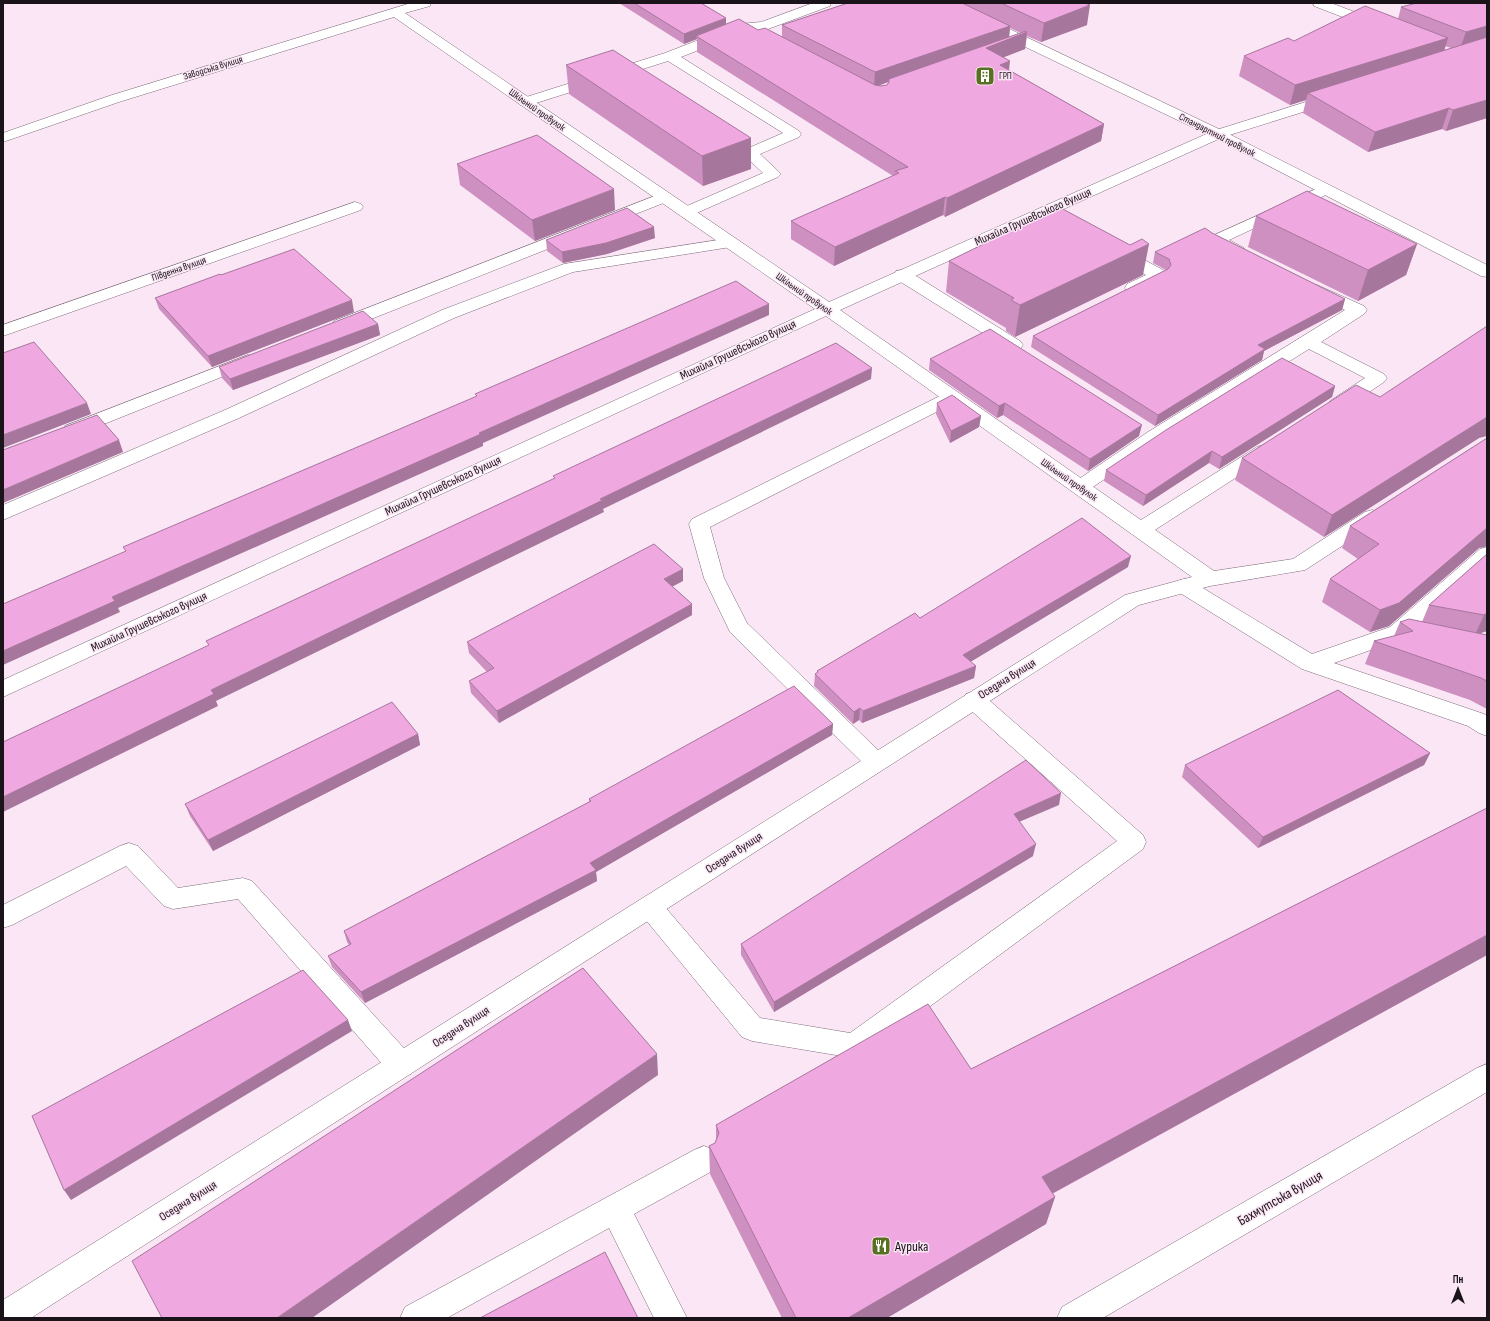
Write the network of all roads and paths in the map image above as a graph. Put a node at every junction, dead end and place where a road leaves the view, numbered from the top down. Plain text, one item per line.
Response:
1 (425, 3) edge
2 (825, 3) edge
3 (944, 3) edge
4 (1319, 3) edge
5 (395, 12) junction
6 (745, 27) junction
7 (1386, 29) edge
8 (765, 38) edge
9 (1024, 42) junction
10 (1010, 47) edge
11 (670, 56) junction
12 (628, 69) junction
13 (641, 78) edge
14 (1346, 94) edge
15 (525, 102) junction
16 (712, 127) edge
17 (1218, 134) junction
18 (3, 138) edge
19 (750, 153) junction
20 (1325, 190) junction
21 (665, 198) junction
22 (355, 207) dead end
23 (686, 212) junction
24 (731, 243) junction
25 (1106, 245) edge
26 (1251, 258) edge
27 (1487, 272) edge
28 (902, 274) junction
29 (1301, 282) edge
30 (1116, 297) edge
31 (383, 308) junction
32 (826, 309) junction
33 (3, 331) edge
34 (324, 331) edge
35 (406, 333) junction
36 (1308, 342) junction
37 (1025, 347) dead end
38 (266, 354) edge
39 (952, 397) junction
40 (1325, 412) edge
41 (54, 437) edge
42 (1279, 442) edge
43 (1080, 488) junction
44 (1389, 506) edge
45 (3, 513) edge
46 (1140, 530) junction
47 (1487, 554) edge
48 (1210, 579) junction
49 (1184, 586) junction
50 (1398, 632) junction
51 (1442, 641) edge
52 (1310, 663) junction
53 (3, 689) edge
54 (974, 700) junction
55 (1487, 728) edge
56 (876, 762) junction
57 (650, 907) junction
58 (3, 917) edge
59 (401, 1065) junction
60 (1487, 1077) edge
61 (704, 1160) dead end
62 (615, 1209) junction
63 (12, 1315) edge
64 (416, 1318) edge
65 (671, 1318) edge
66 (1072, 1318) edge

1 - 5 street, Заводська вулиця
2 - 6 street
3 - 9 street, Стандартний провулок
4 - 7 street
5 - 15 street, Шкільний провулок
5 - 18 street, Заводська вулиця
6 - 8 street
6 - 11 street
9 - 10 street
9 - 17 street, Стандартний провулок
11 - 12 street
11 - 19 street
12 - 13 street
12 - 15 street
14 - 17 street, Михайла Грушевського вулиця
15 - 21 street, Шкільний провулок
16 - 19 street
17 - 20 street, Стандартний провулок
17 - 28 street, Михайла Грушевського вулиця
19 - 23 street
20 - 26 street
20 - 27 street, Стандартний провулок
21 - 23 street, Шкільний провулок
21 - 31 street
22 - 33 street, Південна вулиця
23 - 24 street, Шкільний провулок
24 - 32 street, Шкільний провулок
24 - 35 street
25 - 30 street
28 - 32 street, Михайла Грушевського вулиця
28 - 37 street
29 - 36 street
31 - 34 street
31 - 35 street
32 - 39 street, Шкільний провулок
32 - 53 street, Михайла Грушевського вулиця
35 - 45 street
36 - 40 street
36 - 43 street
38 - 41 street
39 - 43 street, Шкільний провулок
39 - 56 street
42 - 46 street
43 - 46 street, Шкільний провулок
44 - 48 street, Оседача вулиця
46 - 48 street, Шкільний провулок
47 - 50 street
48 - 49 street, Оседача вулиця
49 - 52 street
49 - 54 street, Оседача вулиця
50 - 51 street
50 - 52 street
52 - 55 street
54 - 56 street, Оседача вулиця
54 - 57 street
56 - 57 street, Оседача вулиця
57 - 59 street, Оседача вулиця
58 - 59 street
59 - 63 street, Оседача вулиця
60 - 66 street, Бахмутська вулиця
61 - 62 street
62 - 64 street
62 - 65 street

